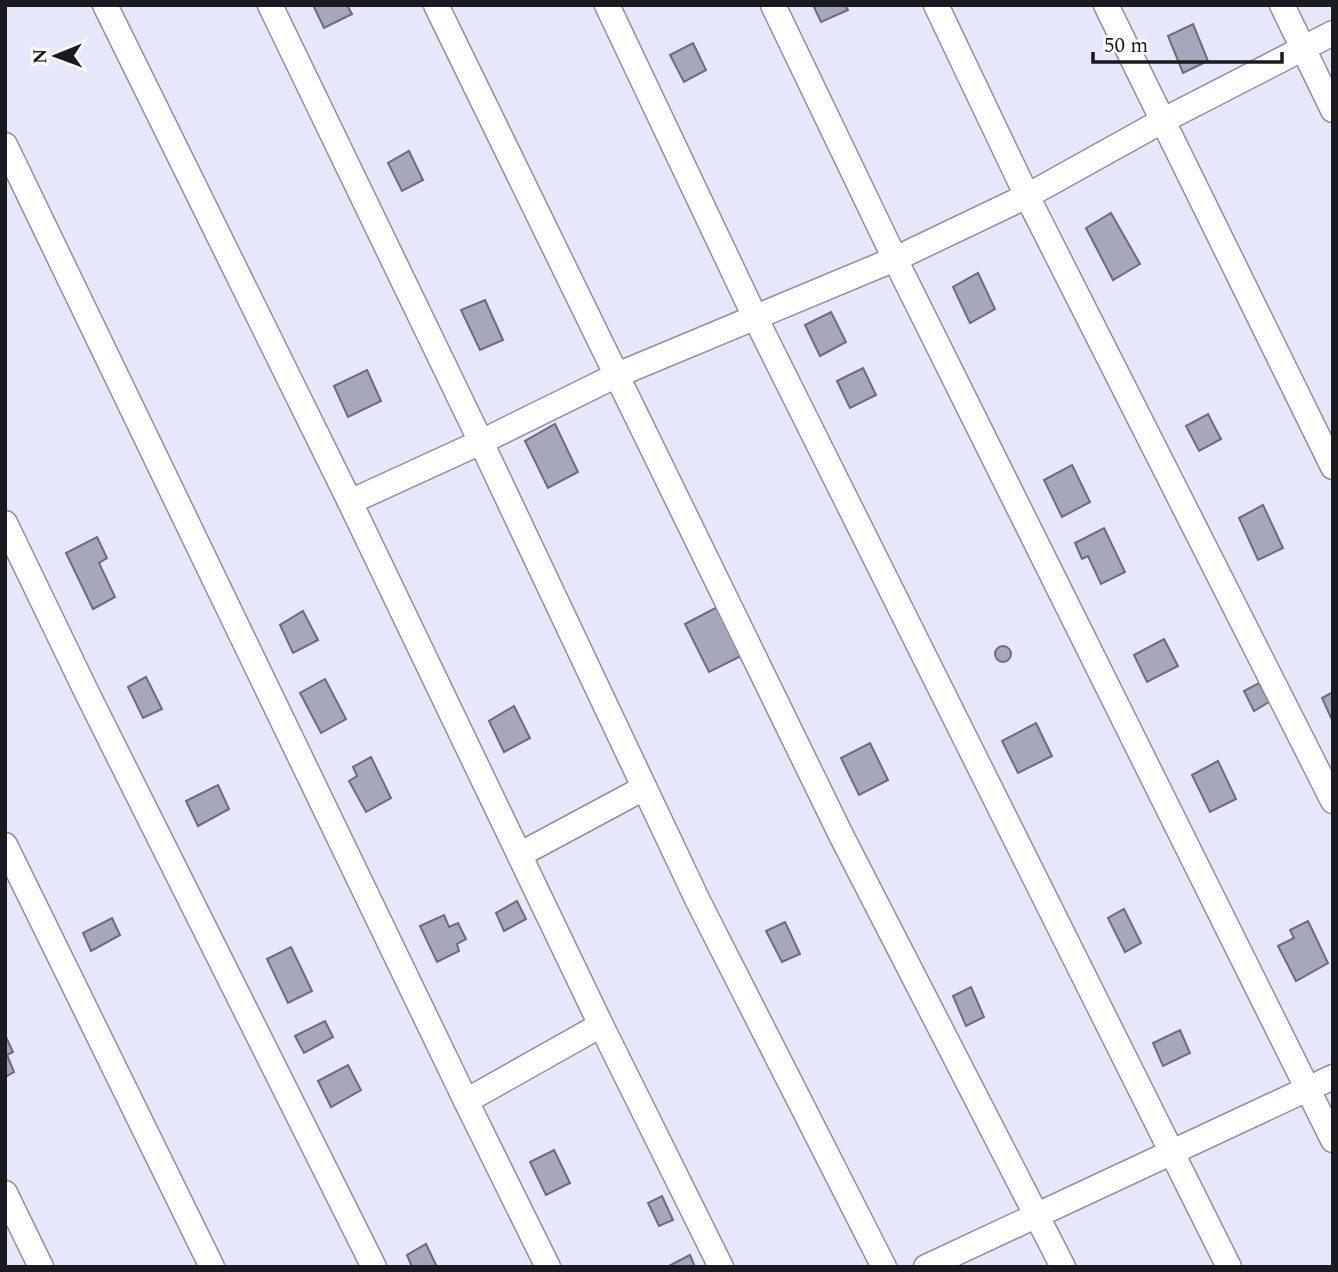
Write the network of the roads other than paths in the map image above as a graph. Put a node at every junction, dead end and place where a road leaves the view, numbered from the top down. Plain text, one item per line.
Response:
1 (105, 5) edge
2 (270, 5) edge
3 (436, 5) edge
4 (607, 5) edge
5 (773, 5) edge
6 (936, 5) edge
7 (1106, 5) edge
8 (1282, 5) edge
9 (1333, 33) edge
10 (1303, 49) junction
11 (1333, 110) edge
12 (1162, 121) junction
13 (5, 145) edge
14 (1027, 196) junction
15 (895, 259) junction
16 (755, 317) junction
17 (617, 375) junction
18 (481, 442) junction
19 (1333, 467) edge
20 (351, 502) junction
21 (5, 523) edge
22 (644, 788) junction
23 (1333, 801) edge
24 (5, 845) edge
25 (521, 854) junction
26 (601, 1025) junction
27 (1333, 1077) edge
28 (1306, 1089) junction
29 (466, 1101) junction
30 (1333, 1140) edge
31 (1171, 1153) junction
32 (5, 1193) edge
33 (1037, 1216) junction
34 (41, 1267) edge
35 (212, 1267) edge
36 (374, 1267) edge
37 (548, 1267) edge
38 (721, 1267) edge
39 (884, 1267) edge
40 (926, 1267) edge
41 (1063, 1267) edge
42 (1229, 1267) edge

1 - 20 street
2 - 18 street
3 - 17 street
4 - 16 street
5 - 15 street
6 - 14 street
7 - 12 street
8 - 10 street
9 - 10 street
10 - 11 street
10 - 12 street
12 - 14 street
12 - 19 street
13 - 29 street
14 - 15 street
14 - 23 street
15 - 16 street
15 - 28 street
16 - 17 street
16 - 31 street
17 - 18 street
17 - 33 street
18 - 20 street
18 - 22 street
20 - 25 street
21 - 36 street
22 - 25 street
22 - 39 street
24 - 35 street
25 - 26 street
26 - 29 street
26 - 38 street
27 - 28 street
28 - 30 street
28 - 31 street
29 - 37 street
31 - 33 street
31 - 42 street
32 - 34 street
33 - 40 street
33 - 41 street

